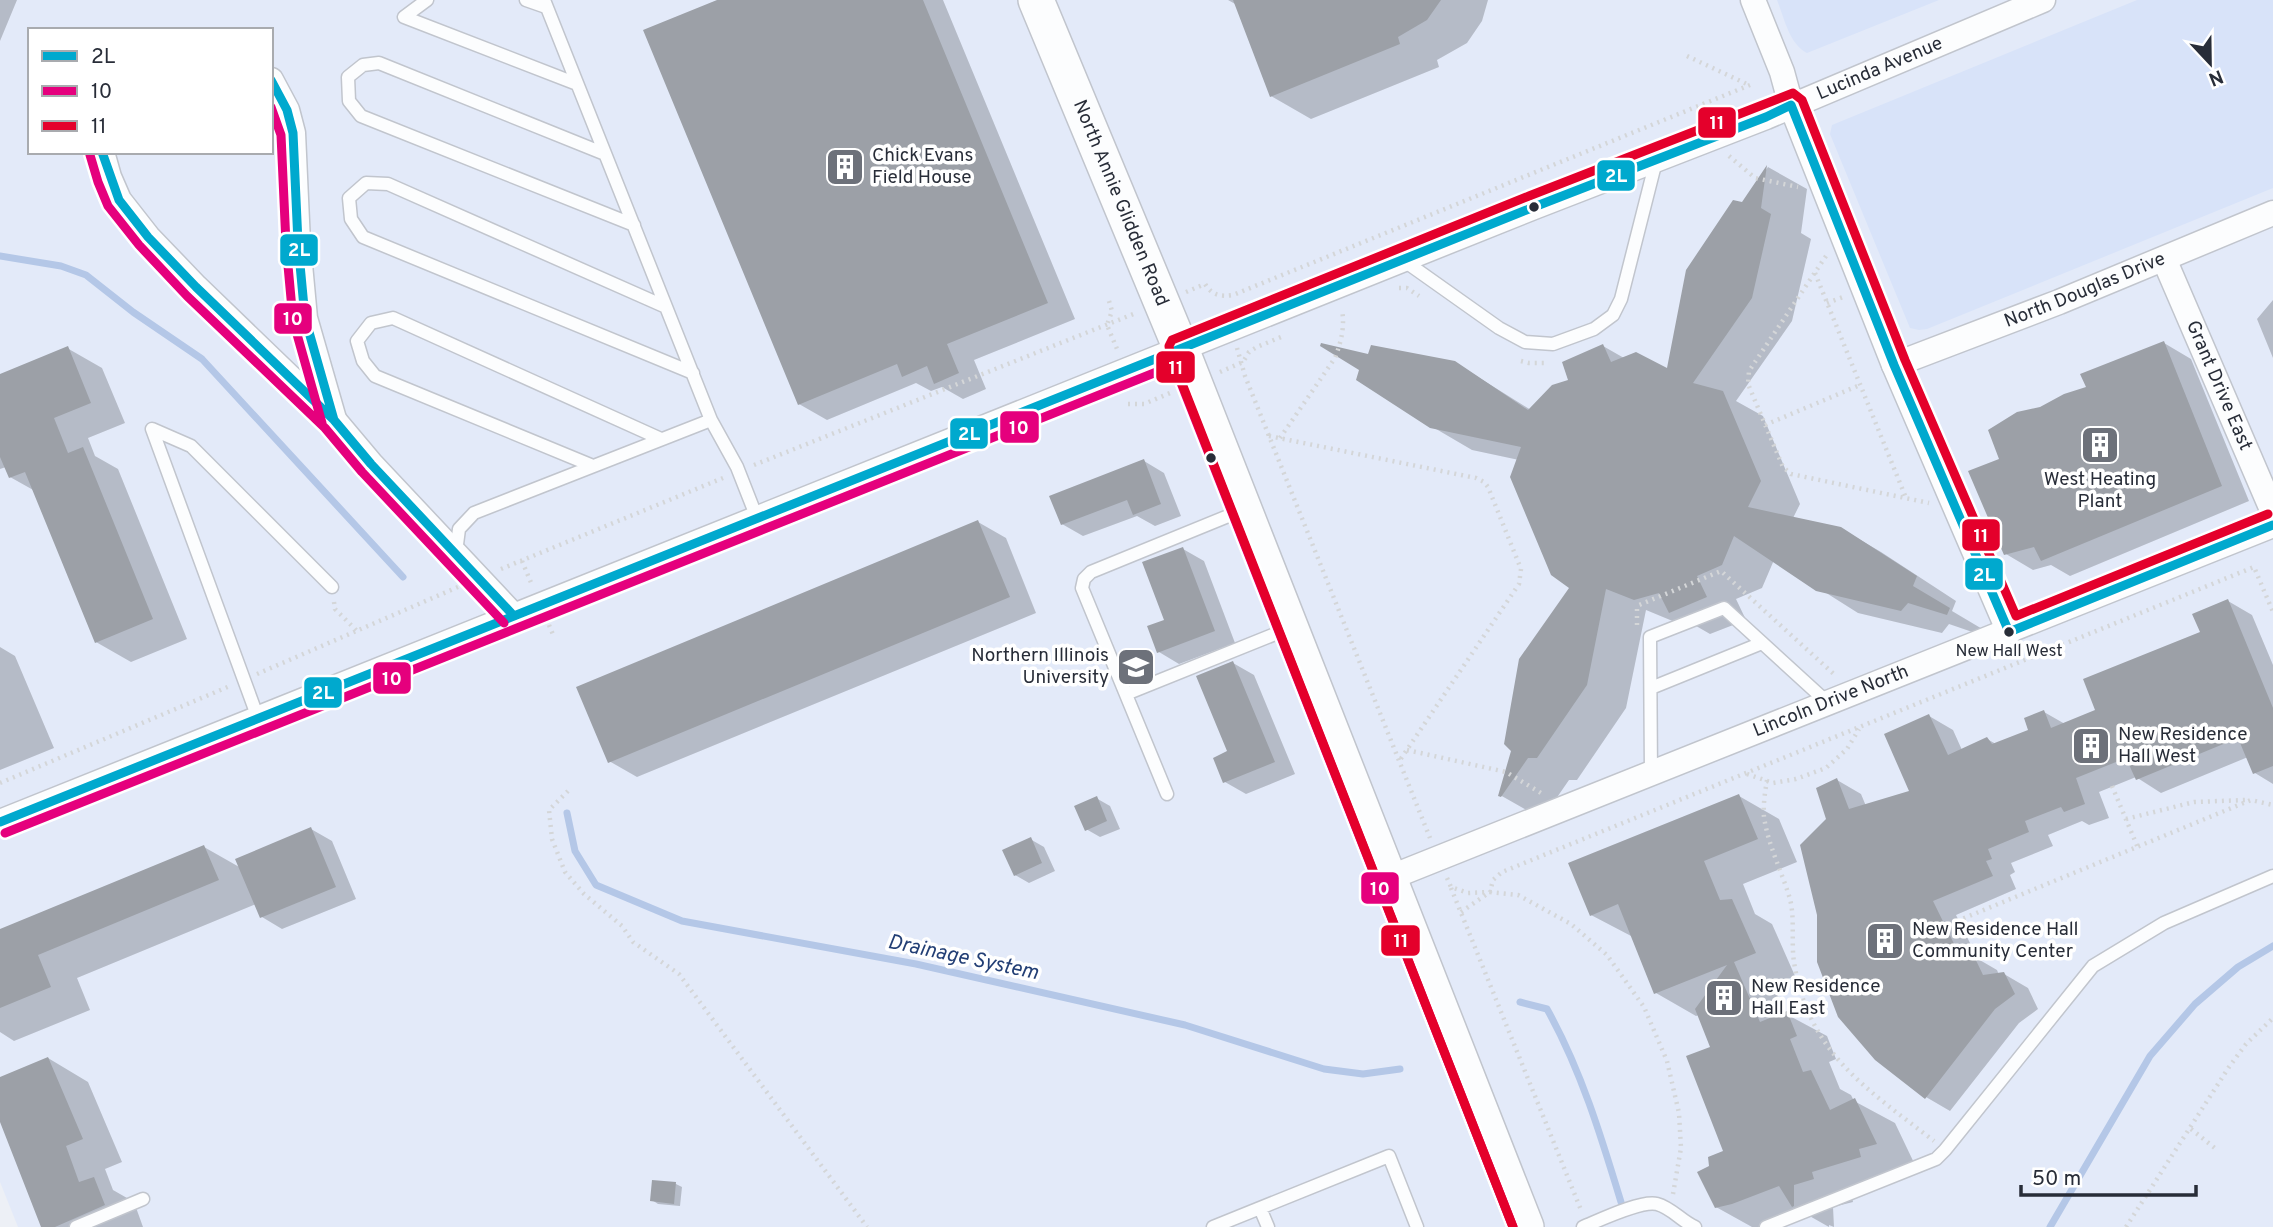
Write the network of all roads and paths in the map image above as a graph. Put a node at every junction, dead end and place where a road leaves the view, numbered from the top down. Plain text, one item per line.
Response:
1 (427, 0) edge
2 (526, 0) edge
3 (1036, 0) edge
4 (1753, 0) edge
5 (2043, 0) edge
6 (545, 3) edge
7 (1687, 56) dead end
8 (273, 84) edge
9 (578, 84) junction
10 (1791, 105) junction
11 (1736, 148) dead end
12 (103, 154) edge
13 (605, 154) junction
14 (1656, 161) junction
15 (1799, 177) dead end
16 (2273, 213) edge
17 (634, 225) junction
18 (1403, 259) junction
19 (2164, 259) junction
20 (1833, 263) dead end
21 (1815, 273) junction
22 (1205, 284) dead end
23 (1395, 289) dead end
24 (1846, 295) dead end
25 (1109, 301) dead end
26 (1430, 303) dead end
27 (1827, 303) junction
28 (1353, 306) dead end
29 (666, 307) junction
30 (1342, 310) junction
31 (1335, 313) dead end
32 (1290, 333) dead end
33 (1181, 349) junction
34 (1559, 358) dead end
35 (1518, 359) dead end
36 (1895, 365) junction
37 (693, 373) junction
38 (1860, 385) junction
39 (1128, 404) dead end
40 (1144, 404) dead end
41 (334, 420) junction
42 (711, 420) junction
43 (1765, 425) junction
44 (1269, 436) junction
45 (1280, 438) junction
46 (661, 439) junction
47 (593, 466) junction
48 (738, 471) junction
49 (1906, 499) junction
50 (1244, 510) junction
51 (2273, 512) edge
52 (1935, 515) dead end
53 (757, 518) junction
54 (2273, 525) edge
55 (456, 552) junction
56 (522, 561) dead end
57 (332, 587) joint
58 (450, 590) dead end
59 (2273, 612) edge
60 (513, 615) junction
61 (1290, 628) junction
62 (357, 631) junction
63 (2009, 632) junction
64 (1637, 634) dead end
65 (1762, 643) junction
66 (1840, 679) dead end
67 (243, 680) junction
68 (1651, 688) junction
69 (1126, 694) junction
70 (1828, 703) junction
71 (258, 718) junction
72 (1859, 728) junction
73 (1407, 750) junction
74 (1400, 761) junction
75 (1746, 773) junction
76 (1651, 774) junction
77 (1767, 780) junction
78 (0, 783) edge
79 (2112, 786) dead end
80 (568, 791) dead end
81 (1167, 794) dead end
82 (1548, 798) dead end
83 (2251, 800) junction
84 (2273, 805) edge
85 (2126, 819) junction
86 (0, 822) edge
87 (2138, 848) junction
88 (1439, 859) junction
89 (2273, 876) edge
90 (1389, 878) junction
91 (1451, 887) junction
92 (1490, 892) junction
93 (1461, 912) junction
94 (1957, 921) dead end
95 (2273, 1018) edge
96 (2191, 1129) junction
97 (2216, 1149) dead end
98 (1945, 1150) junction
99 (143, 1199) dead end
100 (1260, 1208) junction
101 (1671, 1210) junction
102 (1585, 1226) edge
103 (76, 1227) edge
104 (867, 1227) edge
105 (1213, 1227) edge
106 (1268, 1227) edge
107 (1417, 1227) edge
108 (1527, 1227) edge
109 (1695, 1227) edge
110 (1766, 1227) edge
111 (2126, 1227) edge

1 - 9 lane
2 - 6 lane
3 - 33 main road, North Annie Glidden Road
4 - 10 street
5 - 10 street, Lucinda Avenue
6 - 9 lane
7 - 22 path
8 - 41 street
9 - 13 lane
10 - 14 street, Lucinda Avenue
10 - 36 street
11 - 15 path
12 - 41 street
13 - 17 lane
13 - 17 lane
14 - 18 street, Lucinda Avenue
14 - 18 lane
16 - 19 street, North Douglas Drive
17 - 29 lane
18 - 33 street, Lucinda Avenue
19 - 36 street, North Douglas Drive
19 - 51 street, Grant Drive East
20 - 21 path
21 - 27 path
21 - 43 path
23 - 26 path
24 - 27 path
25 - 48 path
27 - 38 path
28 - 30 path
29 - 37 lane
29 - 37 lane
30 - 31 path
30 - 45 path
32 - 44 path
33 - 50 main road, North Annie Glidden Road
33 - 53 street, Lucinda Avenue
34 - 35 path
36 - 63 street
37 - 42 lane
38 - 43 path
38 - 49 path
39 - 40 path
41 - 55 street
42 - 46 lane
42 - 48 lane
43 - 49 path
44 - 45 path
44 - 74 path
45 - 73 path
46 - 47 lane
46 - 47 lane
47 - 55 lane
48 - 53 lane
48 - 56 path
49 - 52 path
50 - 61 main road, North Annie Glidden Road
50 - 69 lane
53 - 60 street, Lucinda Avenue
54 - 63 street, Lincoln Drive North
55 - 60 street
57 - 62 path
57 - 67 lane
58 - 62 path
59 - 72 path
60 - 71 street, Lucinda Avenue
61 - 69 lane
61 - 90 main road, North Annie Glidden Road
62 - 67 path
63 - 70 street, Lincoln Drive North
64 - 66 path
65 - 68 lane
65 - 68 lane
65 - 70 lane
67 - 71 lane
67 - 78 path
68 - 76 lane
69 - 81 lane
70 - 76 street, Lincoln Drive North
71 - 86 street, Lucinda Avenue
72 - 75 path
72 - 77 path
73 - 74 path
73 - 82 path
74 - 88 path
75 - 77 path
75 - 92 path
76 - 88 street, Lincoln Drive North
77 - 98 path
79 - 85 path
80 - 104 path
83 - 84 path
83 - 85 path
83 - 87 path
85 - 87 path
87 - 94 path
88 - 90 street, Lincoln Drive North
88 - 91 path
89 - 98 lane
90 - 108 main road, North Annie Glidden Road
91 - 92 path
91 - 93 path
92 - 93 path
92 - 101 path
93 - 102 path
95 - 96 path
96 - 97 path
96 - 111 path
98 - 110 lane
99 - 103 lane
100 - 105 lane
100 - 106 lane
100 - 107 lane
101 - 102 lane
101 - 109 lane

